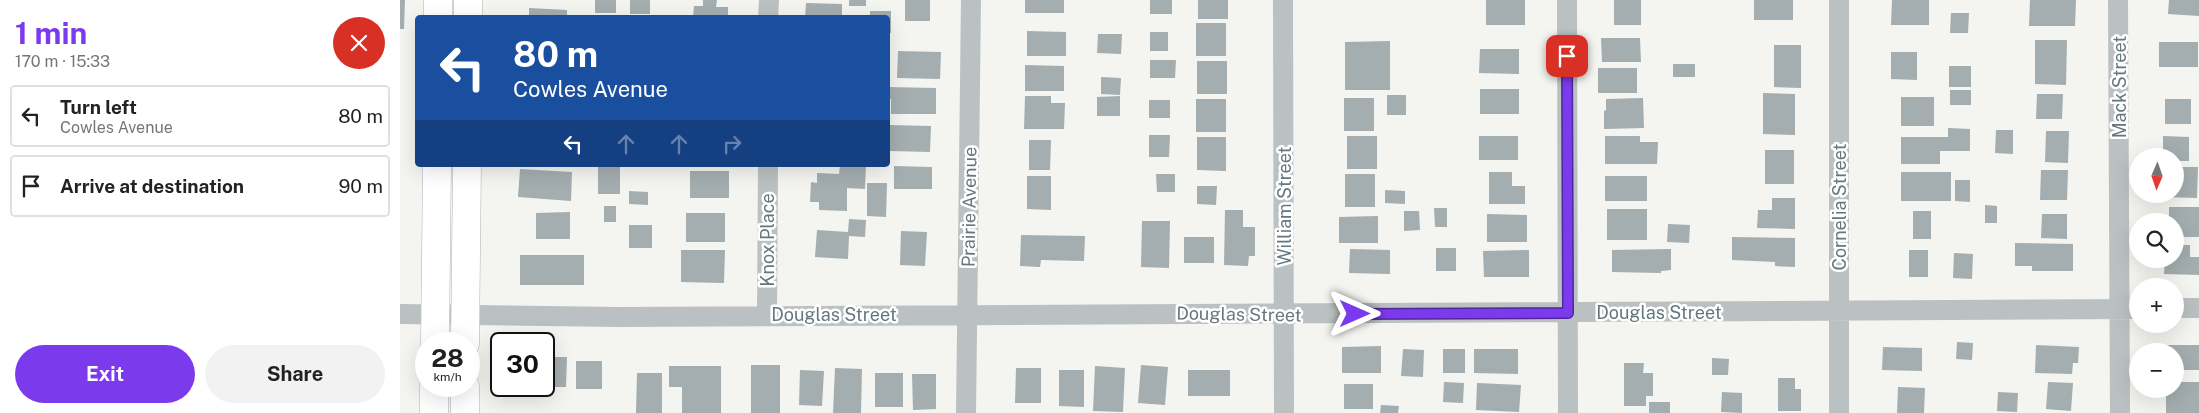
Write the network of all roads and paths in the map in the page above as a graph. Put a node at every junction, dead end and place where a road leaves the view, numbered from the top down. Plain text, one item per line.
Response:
1 (438, 0) edge
2 (468, 0) edge
3 (769, 0) edge
4 (971, 0) edge
5 (1283, 0) edge
6 (1566, 0) edge
7 (1839, 0) edge
8 (2118, 0) edge
9 (438, 15) edge
10 (468, 15) edge
11 (768, 15) edge
12 (437, 167) edge
13 (466, 167) edge
14 (768, 167) edge
15 (2184, 308) edge
16 (2199, 308) edge
17 (2129, 309) edge
18 (1840, 311) junction
19 (1568, 313) junction
20 (400, 314) edge
21 (436, 314) junction
22 (968, 314) junction
23 (466, 315) junction
24 (767, 315) junction
25 (1284, 315) junction
26 (435, 332) edge
27 (466, 332) edge
28 (434, 397) edge
29 (465, 397) edge
30 (434, 413) edge
31 (465, 413) edge
32 (966, 413) edge
33 (1284, 413) edge
34 (1568, 413) edge
35 (1839, 413) edge
36 (2120, 413) edge

1 - 9 main road
2 - 10 main road
3 - 11 street
4 - 22 street, Prairie Avenue
5 - 25 street, William Street
6 - 19 street
7 - 18 street, Cornelia Street
8 - 17 street, Mack Street
12 - 21 main road
13 - 23 main road
14 - 24 street, Knox Place
15 - 16 street
17 - 18 street, Douglas Street
17 - 36 street, Mack Street
18 - 19 street, Douglas Street
18 - 35 street, Cornelia Street
19 - 25 street, Douglas Street
19 - 34 street
20 - 21 street, Douglas Street
21 - 23 street, Douglas Street
21 - 26 main road
22 - 24 street, Douglas Street
22 - 25 street, Douglas Street
22 - 32 street, Prairie Avenue
23 - 24 street, Douglas Street
23 - 27 main road
25 - 33 street, William Street
28 - 30 main road
29 - 31 main road

